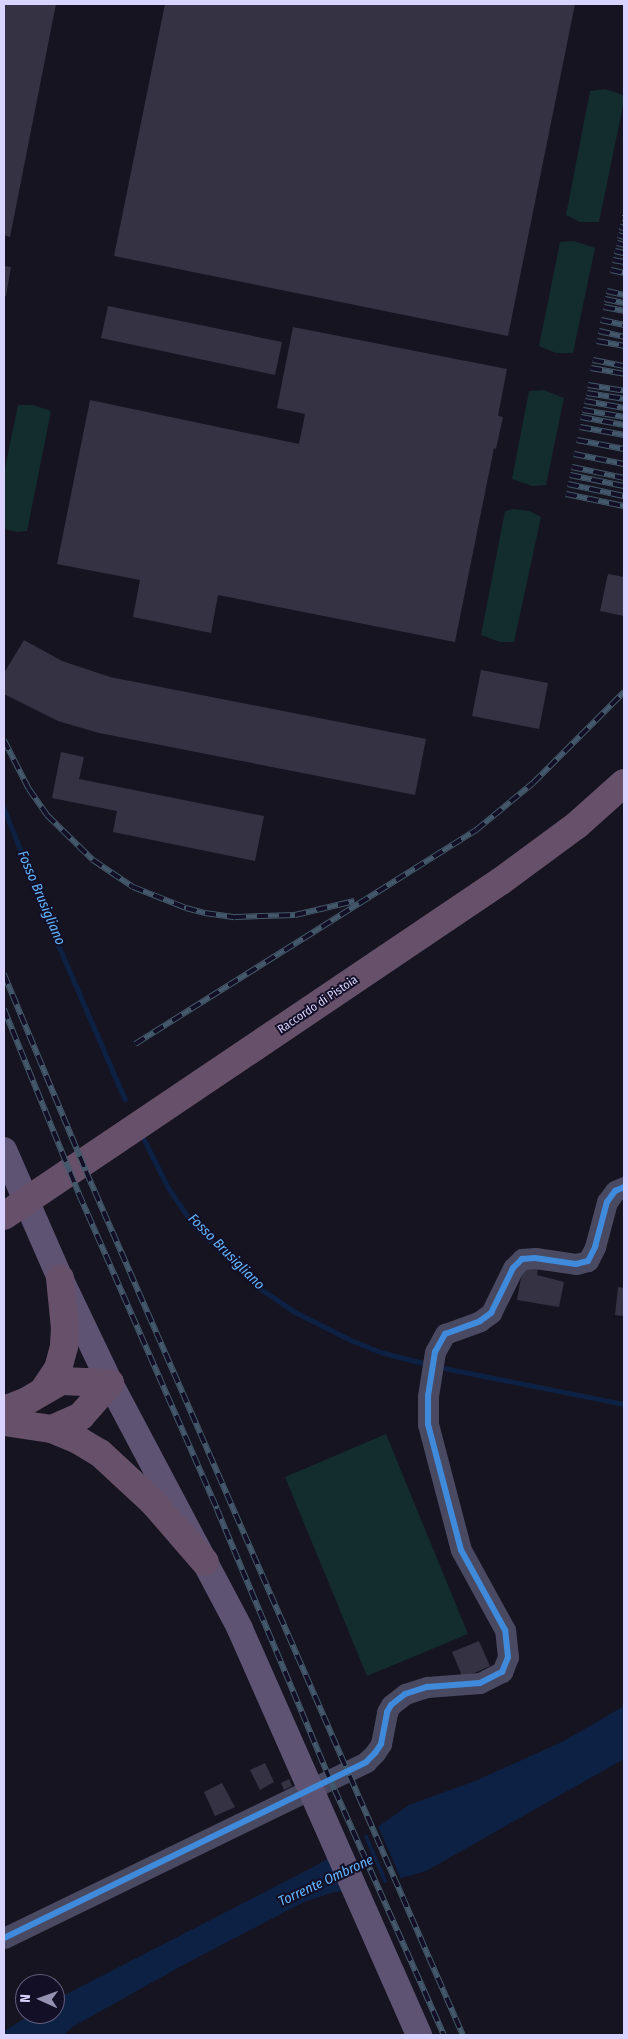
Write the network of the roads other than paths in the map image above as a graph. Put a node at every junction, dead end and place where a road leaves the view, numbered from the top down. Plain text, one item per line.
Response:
1 (624, 762) edge
2 (624, 783) edge
3 (7, 1158) edge
4 (624, 1187) edge
5 (4, 1194) edge
6 (4, 1216) edge
7 (60, 1278) junction
8 (110, 1383) junction
9 (43, 1391) junction
10 (4, 1410) edge
11 (4, 1422) edge
12 (52, 1429) junction
13 (205, 1562) junction
14 (4, 1938) edge
15 (419, 2035) edge

1 - 5 highway, Raccordo di Pistoia
2 - 6 highway, Raccordo di Pistoia
3 - 7 main road
4 - 14 street
7 - 8 main road
7 - 9 highway
8 - 9 highway
8 - 12 highway
8 - 13 main road
9 - 10 highway
11 - 12 highway
12 - 13 highway
13 - 15 main road

